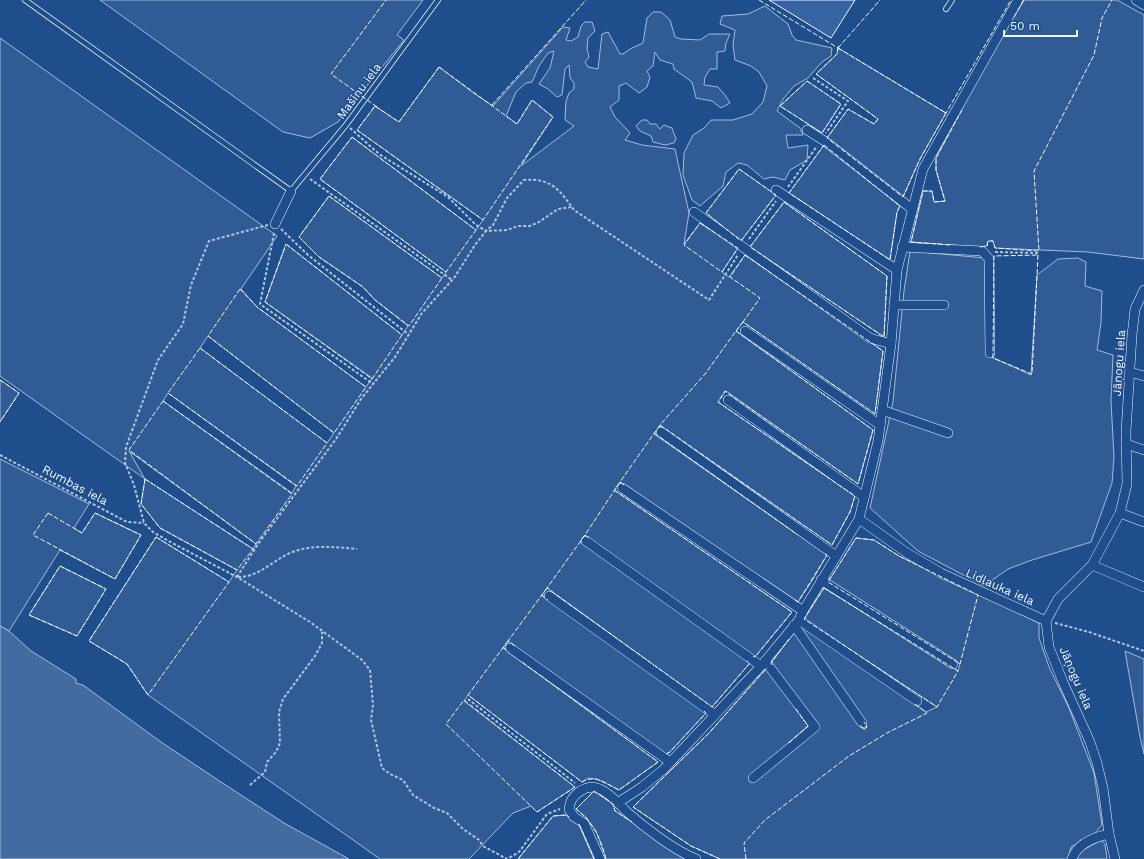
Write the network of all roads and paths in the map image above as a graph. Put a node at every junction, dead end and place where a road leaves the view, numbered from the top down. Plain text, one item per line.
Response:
1 (25, 0) edge
2 (438, 0) edge
3 (952, 0) edge
4 (1018, 0) edge
5 (1136, 0) edge
6 (1144, 5) edge
7 (946, 10) dead end
8 (346, 125) junction
9 (807, 130) dead end
10 (304, 175) junction
11 (291, 190) junction
12 (780, 192) joint
13 (572, 207) junction
14 (912, 209) junction
15 (694, 212) dead end
16 (275, 224) junction
17 (486, 231) junction
18 (744, 246) junction
19 (902, 247) junction
20 (982, 251) junction
21 (1040, 253) dead end
22 (897, 270) junction
23 (452, 280) junction
24 (1144, 290) edge
25 (894, 305) junction
26 (944, 305) dead end
27 (745, 330) dead end
28 (409, 334) junction
29 (891, 344) junction
30 (990, 353) dead end
31 (1130, 372) junction
32 (1144, 376) edge
33 (373, 384) junction
34 (728, 400) dead end
35 (882, 410) junction
36 (880, 425) junction
37 (662, 432) dead end
38 (948, 433) dead end
39 (1126, 444) junction
40 (1144, 450) edge
41 (0, 455) edge
42 (622, 488) dead end
43 (864, 497) junction
44 (1120, 513) junction
45 (859, 519) junction
46 (1144, 522) edge
47 (144, 523) junction
48 (586, 541) dead end
49 (357, 548) dead end
50 (836, 556) junction
51 (1092, 565) junction
52 (237, 577) junction
53 (821, 580) junction
54 (1144, 587) edge
55 (549, 596) dead end
56 (803, 611) junction
57 (1046, 621) junction
58 (797, 623) junction
59 (322, 632) junction
60 (510, 648) dead end
61 (1144, 651) edge
62 (763, 664) junction
63 (953, 664) dead end
64 (468, 699) dead end
65 (917, 702) dead end
66 (714, 714) junction
67 (862, 723) dead end
68 (670, 762) junction
69 (753, 778) dead end
70 (250, 785) dead end
71 (582, 789) junction
72 (619, 802) junction
73 (569, 806) junction
74 (1109, 834) junction
75 (507, 859) edge
76 (600, 859) edge
77 (696, 859) edge
78 (1072, 859) edge
79 (1115, 859) edge

1 - 11 lane
2 - 8 lane, Mašīnu iela
3 - 7 lane
4 - 14 street
5 - 6 street
8 - 10 lane, Mašīnu iela
8 - 17 path
9 - 14 street
10 - 11 lane, Mašīnu iela
10 - 23 path
11 - 16 street
12 - 18 path
12 - 22 street
13 - 17 path
13 - 17 path
13 - 18 path
14 - 19 street
15 - 18 street
16 - 28 path
16 - 33 path
16 - 47 path
17 - 23 path
18 - 29 street
19 - 20 street
19 - 22 street
20 - 21 path
20 - 30 street
22 - 25 street
23 - 28 path
24 - 31 street, Jāņogu iela
25 - 26 street
25 - 29 street
27 - 36 street
28 - 33 path
29 - 35 street
31 - 32 street
31 - 39 street, Jāņogu iela
33 - 52 path
34 - 43 street
35 - 36 street
35 - 38 street
36 - 43 street
37 - 50 street
39 - 40 street
39 - 44 street, Jāņogu iela
41 - 47 path, Rumbas iela
42 - 56 street
43 - 45 street
44 - 46 street
44 - 51 street, Jāņogu iela
45 - 50 street
45 - 57 street, Lidlauka iela
47 - 52 path
48 - 62 street
49 - 52 path
50 - 53 street
51 - 54 street
51 - 57 street, Jāņogu iela
52 - 59 path
53 - 56 street
53 - 63 street
55 - 66 street
56 - 58 street
57 - 61 path
57 - 74 street, Jāņogu iela
58 - 62 street
58 - 65 street
58 - 67 street
59 - 70 path
59 - 75 path
60 - 68 street
62 - 66 street
62 - 69 street
64 - 71 path
66 - 68 street
68 - 72 street
71 - 72 street
71 - 73 street
72 - 77 street
73 - 75 path
73 - 76 street
74 - 78 street
74 - 79 street, Jāņogu iela

